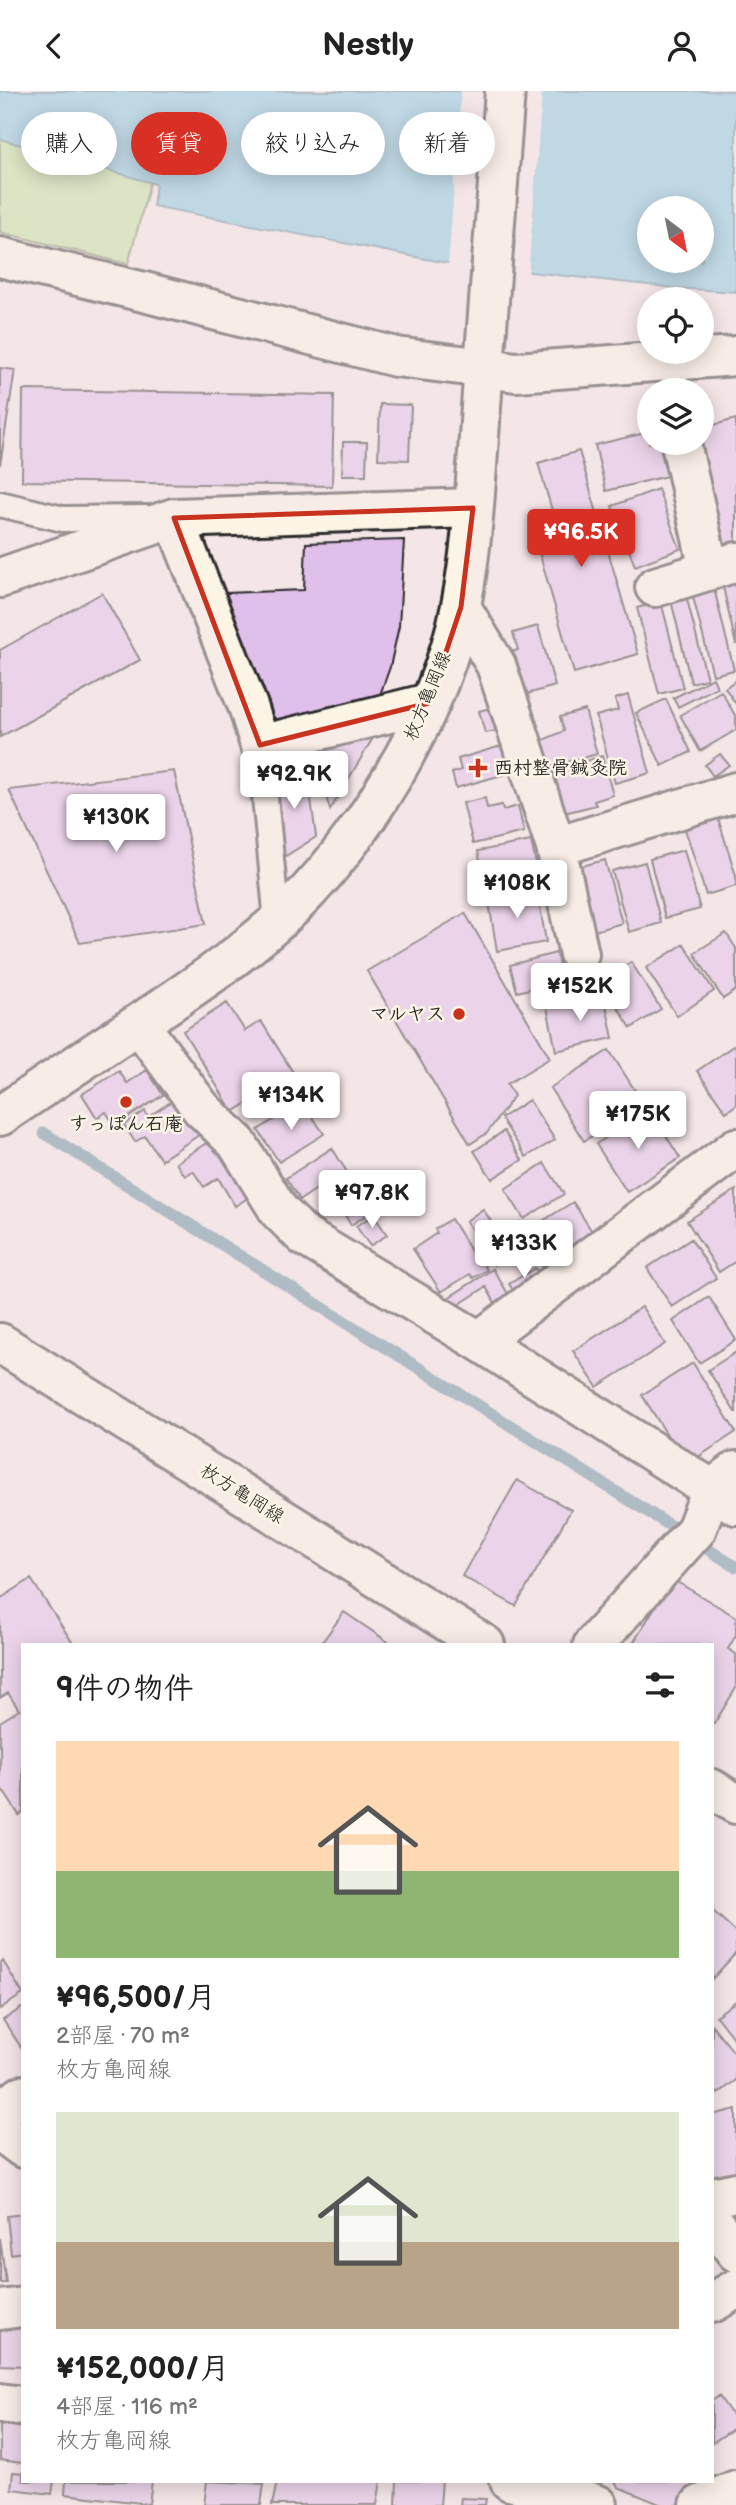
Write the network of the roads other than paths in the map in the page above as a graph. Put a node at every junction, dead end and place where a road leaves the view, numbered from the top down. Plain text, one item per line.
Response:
1 (505, 91) edge
2 (0, 257) edge
3 (736, 356) edge
4 (485, 357) junction
5 (684, 455) edge
6 (0, 504) edge
7 (473, 508) junction
8 (174, 518) junction
9 (723, 566) edge
10 (0, 578) edge
11 (655, 587) dead end
12 (461, 607) junction
13 (429, 702) junction
14 (260, 745) junction
15 (736, 792) edge
16 (556, 847) junction
17 (277, 921) junction
18 (579, 954) dead end
19 (139, 1024) junction
20 (0, 1116) edge
21 (736, 1148) edge
22 (479, 1341) junction
23 (0, 1343) edge
24 (728, 1489) edge
25 (482, 1643) edge
26 (595, 1643) edge
27 (714, 1790) edge
28 (736, 1804) edge
29 (21, 2096) edge
30 (0, 2110) edge
31 (0, 2131) edge
32 (21, 2147) edge
33 (736, 2192) edge
34 (714, 2197) edge
35 (714, 2223) edge
36 (736, 2252) edge
37 (736, 2289) edge
38 (714, 2302) edge
39 (21, 2307) edge
40 (0, 2310) edge
41 (0, 2403) edge
42 (21, 2406) edge
43 (518, 2483) edge
44 (736, 2490) edge
45 (597, 2505) edge
46 (699, 2505) edge

1 - 4 street, 枚方亀岡線
2 - 4 street
3 - 4 street
4 - 7 street, 枚方亀岡線
5 - 9 street
6 - 8 lane
7 - 8 street
7 - 12 street, 枚方亀岡線
8 - 10 street
8 - 14 street
9 - 11 street
12 - 13 street, 枚方亀岡線
12 - 16 street
13 - 14 street
13 - 17 street, 枚方亀岡線
14 - 17 lane
15 - 16 street
16 - 18 street
17 - 19 street, 枚方亀岡線
19 - 20 street, 枚方亀岡線
19 - 22 street
21 - 22 street
22 - 24 street
23 - 25 street, 枚方亀岡線
24 - 26 street
27 - 28 street
29 - 30 street
31 - 32 street
33 - 34 street
35 - 36 street
37 - 38 street
39 - 40 street
41 - 42 street
43 - 45 street
44 - 46 street

